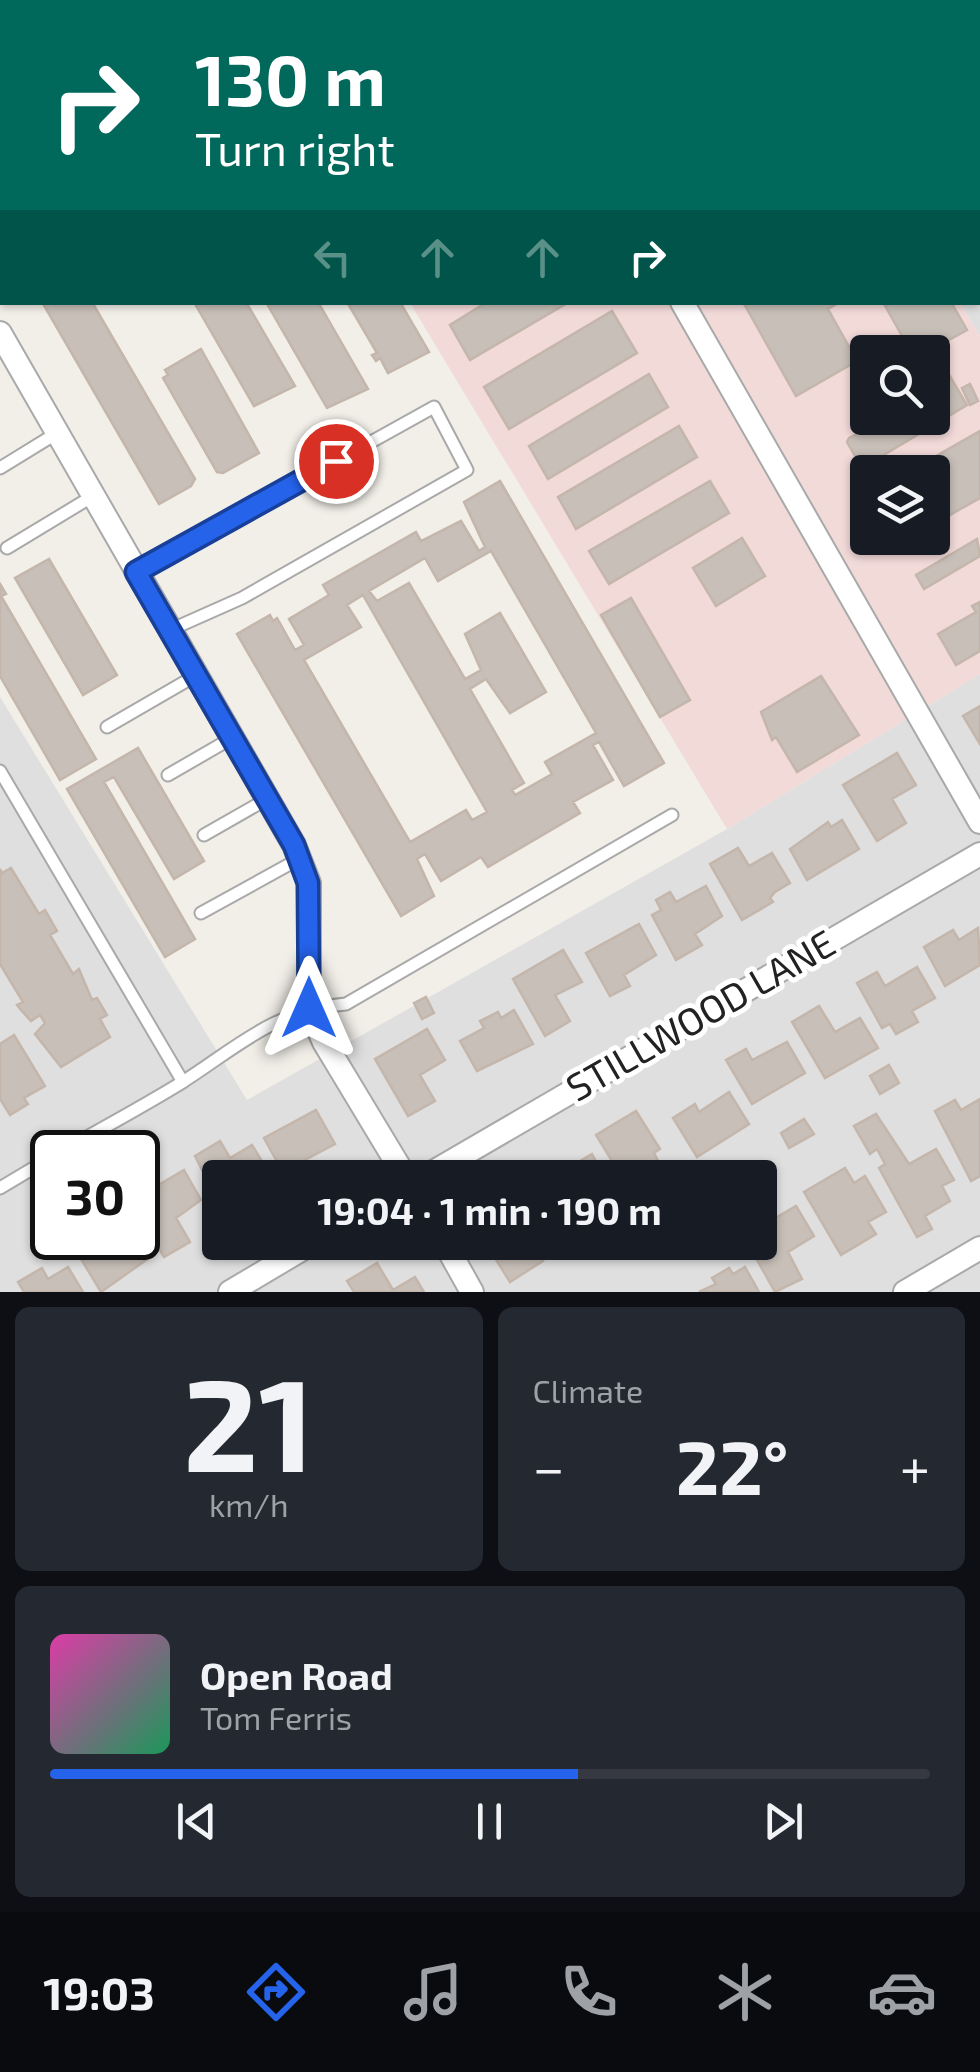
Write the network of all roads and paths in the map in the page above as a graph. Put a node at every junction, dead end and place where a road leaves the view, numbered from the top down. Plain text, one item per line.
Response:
1 (684, 305) edge
2 (0, 333) edge
3 (57, 433) junction
4 (0, 468) edge
5 (93, 496) junction
6 (7, 548) dead end
7 (136, 572) junction
8 (170, 630) junction
9 (195, 676) junction
10 (107, 728) dead end
11 (232, 738) junction
12 (0, 771) edge
13 (168, 775) dead end
14 (268, 799) junction
15 (672, 815) dead end
16 (980, 822) edge
17 (204, 836) dead end
18 (980, 854) edge
19 (299, 859) junction
20 (201, 914) dead end
21 (309, 1008) junction
22 (183, 1082) junction
23 (99, 1130) edge
24 (395, 1160) edge
25 (454, 1160) edge
26 (30, 1170) edge
27 (0, 1188) edge
28 (980, 1248) edge
29 (284, 1260) edge
30 (454, 1260) edge
31 (230, 1292) edge
32 (472, 1292) edge
33 (906, 1292) edge

1 - 16 street
2 - 3 street
3 - 4 lane
3 - 5 street
5 - 6 lane
5 - 7 street
7 - 8 street
7 - 8 lane
8 - 9 street
9 - 10 lane
9 - 11 street
11 - 13 lane
11 - 14 street
12 - 22 lane
14 - 17 lane
14 - 19 street
15 - 21 lane
18 - 25 street, STILLWOOD LANE
19 - 20 lane
19 - 21 street
21 - 22 lane
21 - 24 street
22 - 23 lane
26 - 27 lane
28 - 33 street
29 - 31 street
30 - 32 street

